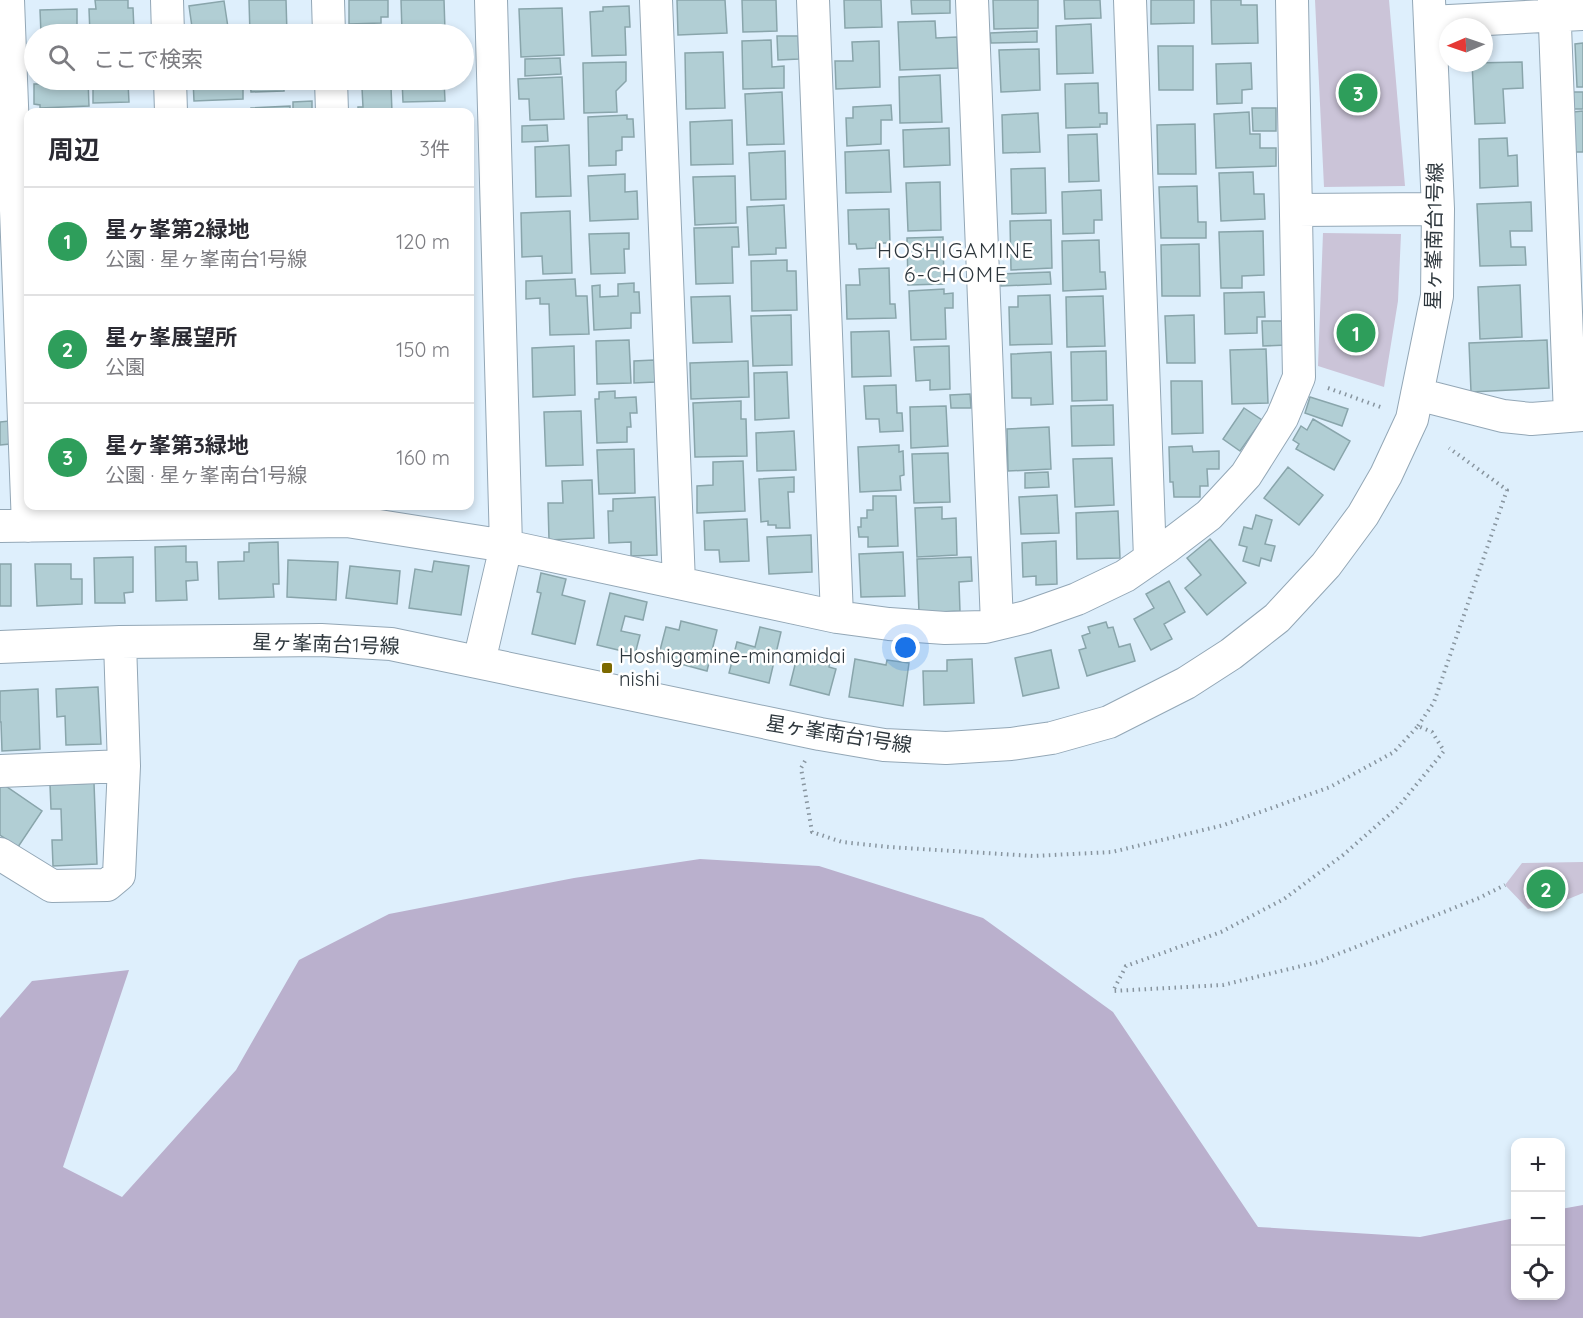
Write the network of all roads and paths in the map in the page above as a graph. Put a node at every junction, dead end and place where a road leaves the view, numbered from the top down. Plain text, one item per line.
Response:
1 (8, 0) edge
2 (167, 0) edge
3 (328, 0) edge
4 (491, 0) edge
5 (656, 0) edge
6 (813, 0) edge
7 (972, 0) edge
8 (1130, 0) edge
9 (1292, 0) edge
10 (1564, 10) edge
11 (1430, 11) edge
12 (168, 24) edge
13 (329, 24) edge
14 (170, 90) edge
15 (331, 90) edge
16 (171, 108) edge
17 (332, 108) edge
18 (1438, 209) junction
19 (1297, 210) junction
20 (1299, 377) junction
21 (1414, 406) junction
22 (1576, 416) edge
23 (1449, 448) dead end
24 (347, 513) edge
25 (186, 514) edge
26 (14, 526) edge
27 (506, 546) junction
28 (1150, 559) junction
29 (679, 583) junction
30 (837, 617) junction
31 (997, 624) junction
32 (120, 642) junction
33 (0, 647) edge
34 (480, 662) junction
35 (1418, 726) junction
36 (820, 734) junction
37 (124, 766) junction
38 (0, 771) edge
39 (0, 854) edge
40 (1505, 885) dead end

1 - 26 street
2 - 12 street
3 - 13 street
4 - 27 street
5 - 29 street
6 - 30 street
7 - 31 street
8 - 28 street
9 - 19 street
10 - 11 street
10 - 22 street
11 - 18 street, 星ヶ峯南台1号線
14 - 16 street
15 - 17 street
18 - 19 street
18 - 21 street, 星ヶ峯南台1号線
19 - 20 street
20 - 21 path
20 - 28 street
21 - 22 street
21 - 36 street, 星ヶ峯南台1号線
23 - 35 path
24 - 25 street
24 - 27 street
25 - 26 street
27 - 29 street
27 - 34 street
28 - 31 street
29 - 30 street
30 - 31 street
32 - 33 street, 星ヶ峯南台1号線
32 - 34 street, 星ヶ峯南台1号線
32 - 37 street
34 - 36 street, 星ヶ峯南台1号線
35 - 36 path
35 - 40 path
37 - 38 street
37 - 39 street

